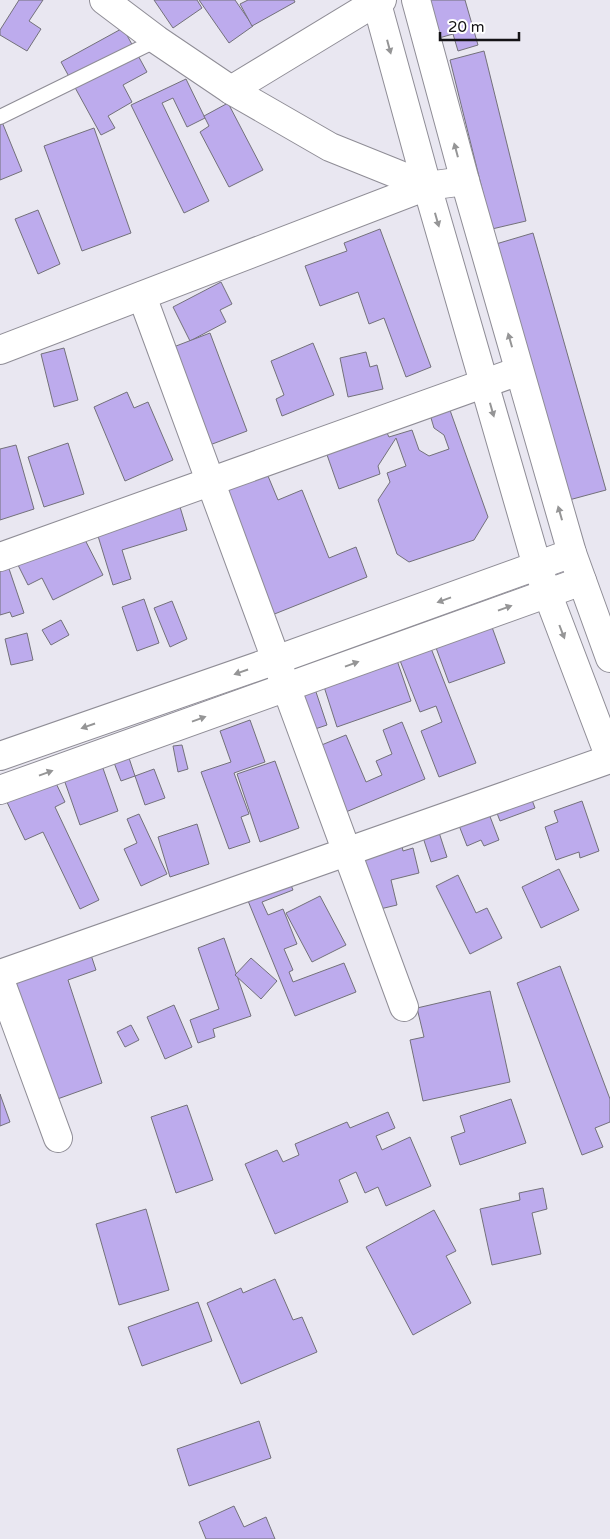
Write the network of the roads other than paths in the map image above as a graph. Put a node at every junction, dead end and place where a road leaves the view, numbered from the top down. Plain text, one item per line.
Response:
1 (104, 0) edge
2 (378, 0) edge
3 (416, 0) edge
4 (157, 40) junction
5 (231, 90) junction
6 (0, 117) edge
7 (465, 181) junction
8 (428, 186) junction
9 (142, 296) junction
10 (0, 350) edge
11 (519, 371) junction
12 (484, 383) junction
13 (210, 482) junction
14 (572, 553) junction
15 (0, 557) edge
16 (537, 566) junction
17 (582, 581) junction
18 (547, 593) junction
19 (610, 658) edge
20 (276, 660) junction
21 (286, 687) junction
22 (0, 756) edge
23 (610, 758) edge
24 (0, 790) edge
25 (347, 853) junction
26 (0, 974) edge
27 (0, 980) edge
28 (404, 1007) dead end
29 (58, 1138) dead end

1 - 4 street
2 - 5 street
2 -> 8 street
7 -> 3 street
4 - 5 street
4 - 6 lane
5 - 8 street
7 - 8 street
11 -> 7 street
8 - 9 street
8 -> 12 street
9 - 10 street
9 - 13 street
11 - 12 street
14 -> 11 street
12 - 13 street
12 -> 16 street
13 - 15 street
13 - 20 street
14 - 16 street
14 - 17 street
16 - 18 street
16 -> 20 street
17 - 18 street
17 - 19 street
21 -> 18 street
18 -> 23 street
20 - 21 street
20 -> 22 street
24 -> 21 street
21 - 25 street
23 - 25 street
25 - 26 street
25 - 28 street
27 - 29 street

